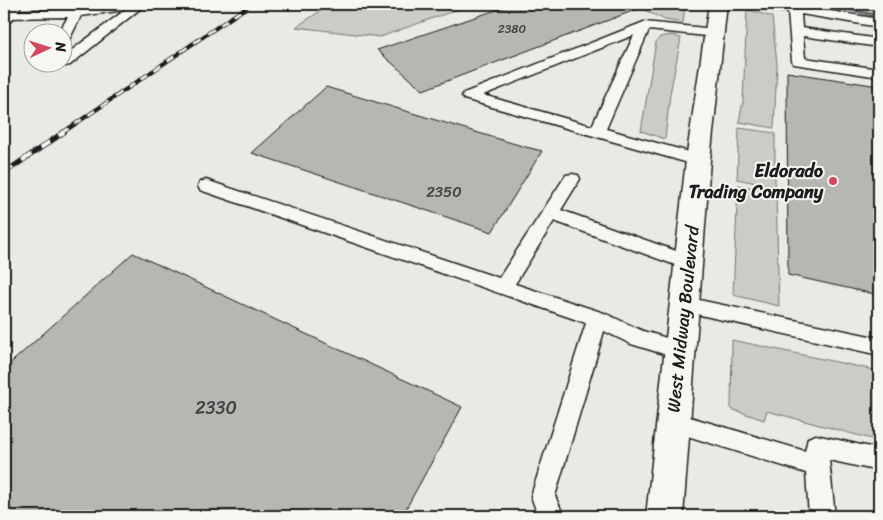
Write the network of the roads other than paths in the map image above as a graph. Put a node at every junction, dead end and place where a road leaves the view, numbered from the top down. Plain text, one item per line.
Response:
1 (140, 4) edge
2 (718, 4) edge
3 (760, 4) edge
4 (61, 9) edge
5 (794, 9) junction
6 (7, 12) edge
7 (76, 13) junction
8 (71, 22) edge
9 (879, 23) edge
10 (644, 26) junction
11 (796, 31) junction
12 (715, 33) junction
13 (879, 43) edge
14 (72, 57) edge
15 (879, 73) edge
16 (598, 132) junction
17 (698, 160) junction
18 (572, 179) dead end
19 (206, 186) dead end
20 (550, 213) junction
21 (689, 263) junction
22 (503, 288) junction
23 (685, 305) junction
24 (596, 319) junction
25 (879, 347) edge
26 (680, 350) junction
27 (673, 422) junction
28 (879, 460) edge
29 (818, 466) junction
30 (552, 516) edge
31 (664, 516) edge
32 (822, 516) edge

1 - 7 lane
1 - 14 lane
2 - 12 street, West Midway Boulevard
3 - 5 lane
4 - 6 lane
4 - 7 lane
5 - 9 lane
5 - 11 lane
7 - 8 lane
10 - 12 lane
10 - 16 lane
10 - 16 lane
11 - 13 lane
11 - 15 lane
12 - 17 street, West Midway Boulevard
16 - 17 lane
17 - 21 street, West Midway Boulevard
18 - 20 lane
19 - 22 lane
20 - 21 lane
20 - 22 lane
21 - 23 street, West Midway Boulevard
22 - 24 lane
23 - 25 lane
23 - 26 street, West Midway Boulevard
24 - 26 lane
24 - 30 lane
26 - 27 street, West Midway Boulevard
27 - 29 lane
27 - 31 street, West Midway Boulevard
28 - 29 lane
29 - 32 lane

